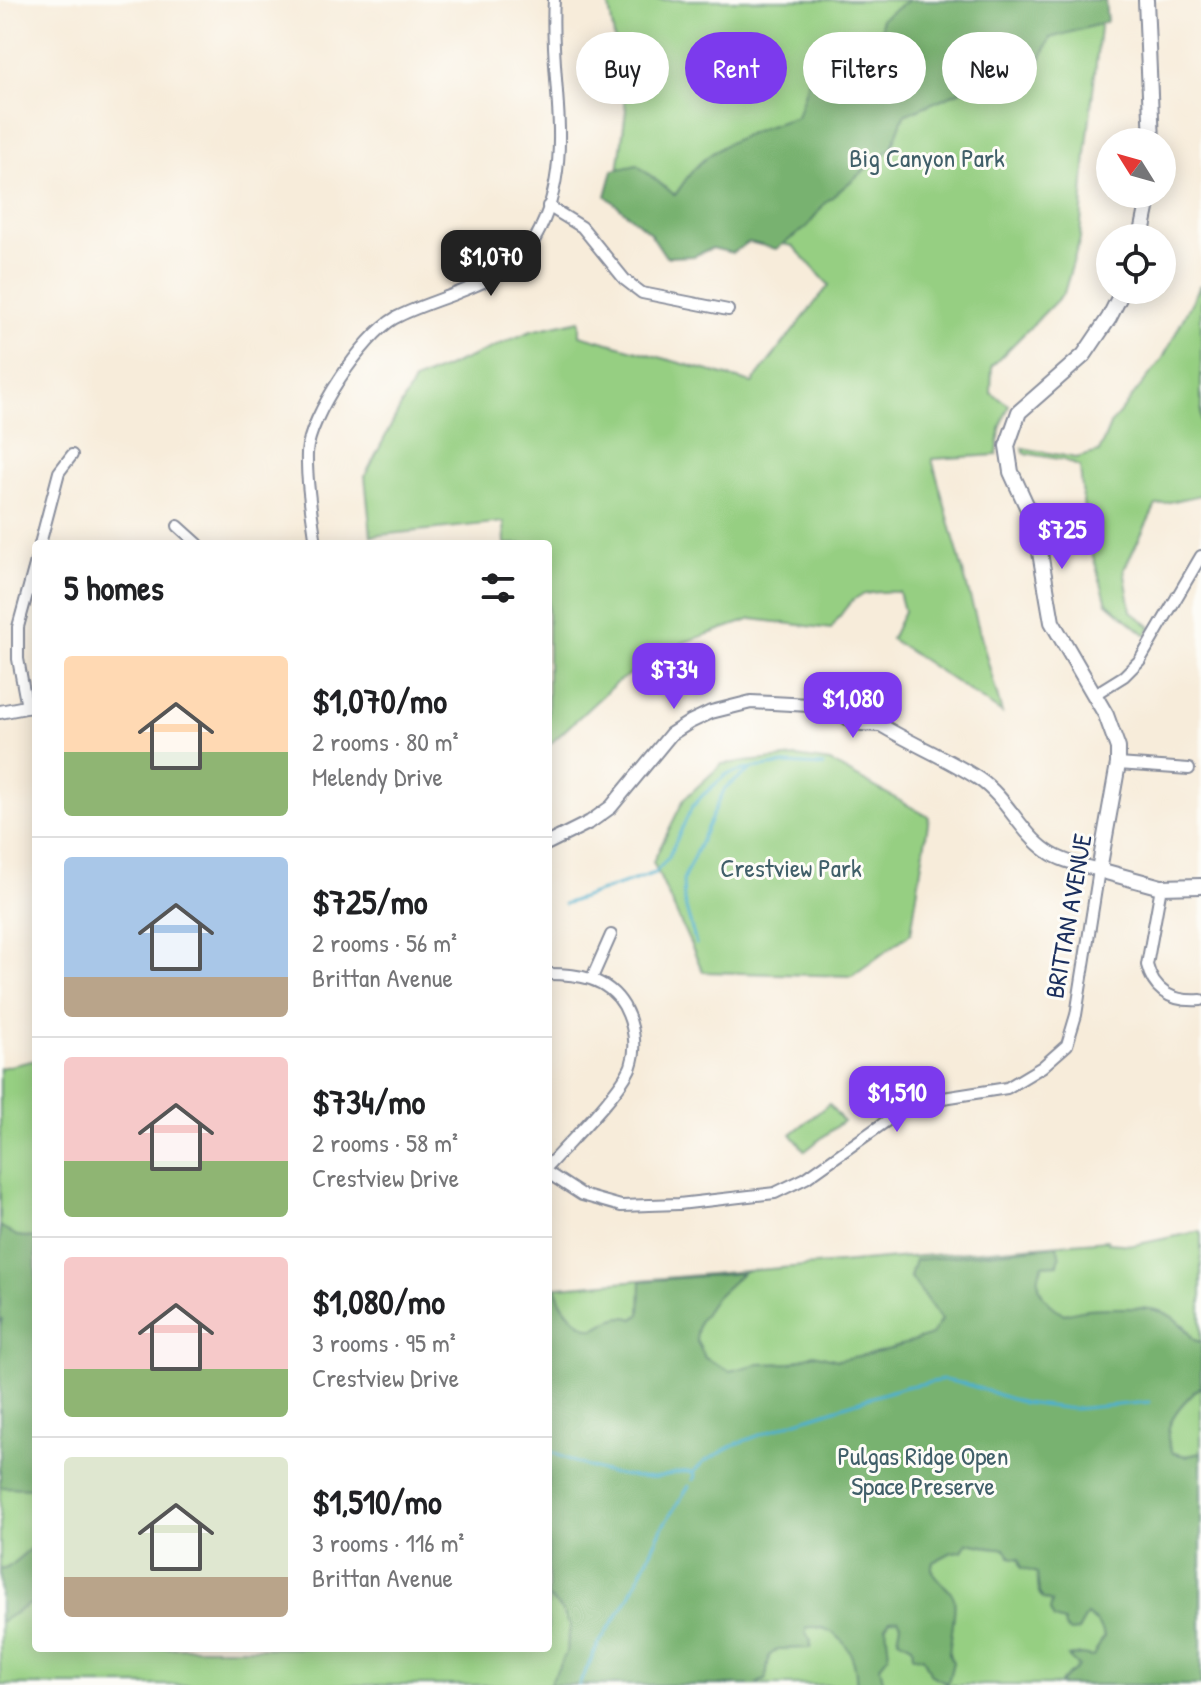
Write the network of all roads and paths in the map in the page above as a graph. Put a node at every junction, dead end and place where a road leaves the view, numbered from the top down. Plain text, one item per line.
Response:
1 (554, 0) edge
2 (1146, 0) edge
3 (1151, 128) edge
4 (548, 206) junction
5 (1116, 304) edge
6 (728, 310) dead end
7 (72, 455) dead end
8 (178, 526) dead end
9 (41, 540) edge
10 (194, 540) edge
11 (316, 540) edge
12 (1201, 556) edge
13 (32, 578) edge
14 (1095, 694) junction
15 (31, 706) edge
16 (0, 712) edge
17 (1118, 764) junction
18 (1189, 769) dead end
19 (552, 841) edge
20 (1099, 870) junction
21 (1201, 886) edge
22 (1161, 887) junction
23 (611, 935) dead end
24 (552, 974) edge
25 (592, 978) junction
26 (1201, 1000) edge
27 (552, 1161) edge
28 (552, 1176) edge

1 - 4 street
2 - 3 main road
4 - 6 street
4 - 11 street
5 - 14 main road, BRITTAN AVENUE
7 - 9 street
8 - 10 street
12 - 14 street
13 - 15 street
14 - 17 main road, BRITTAN AVENUE
15 - 16 street
17 - 18 street
17 - 20 main road, BRITTAN AVENUE
19 - 20 street
20 - 22 main road
20 - 28 street, BRITTAN AVENUE
21 - 22 main road
22 - 26 street
23 - 25 street
24 - 25 street
25 - 27 street

